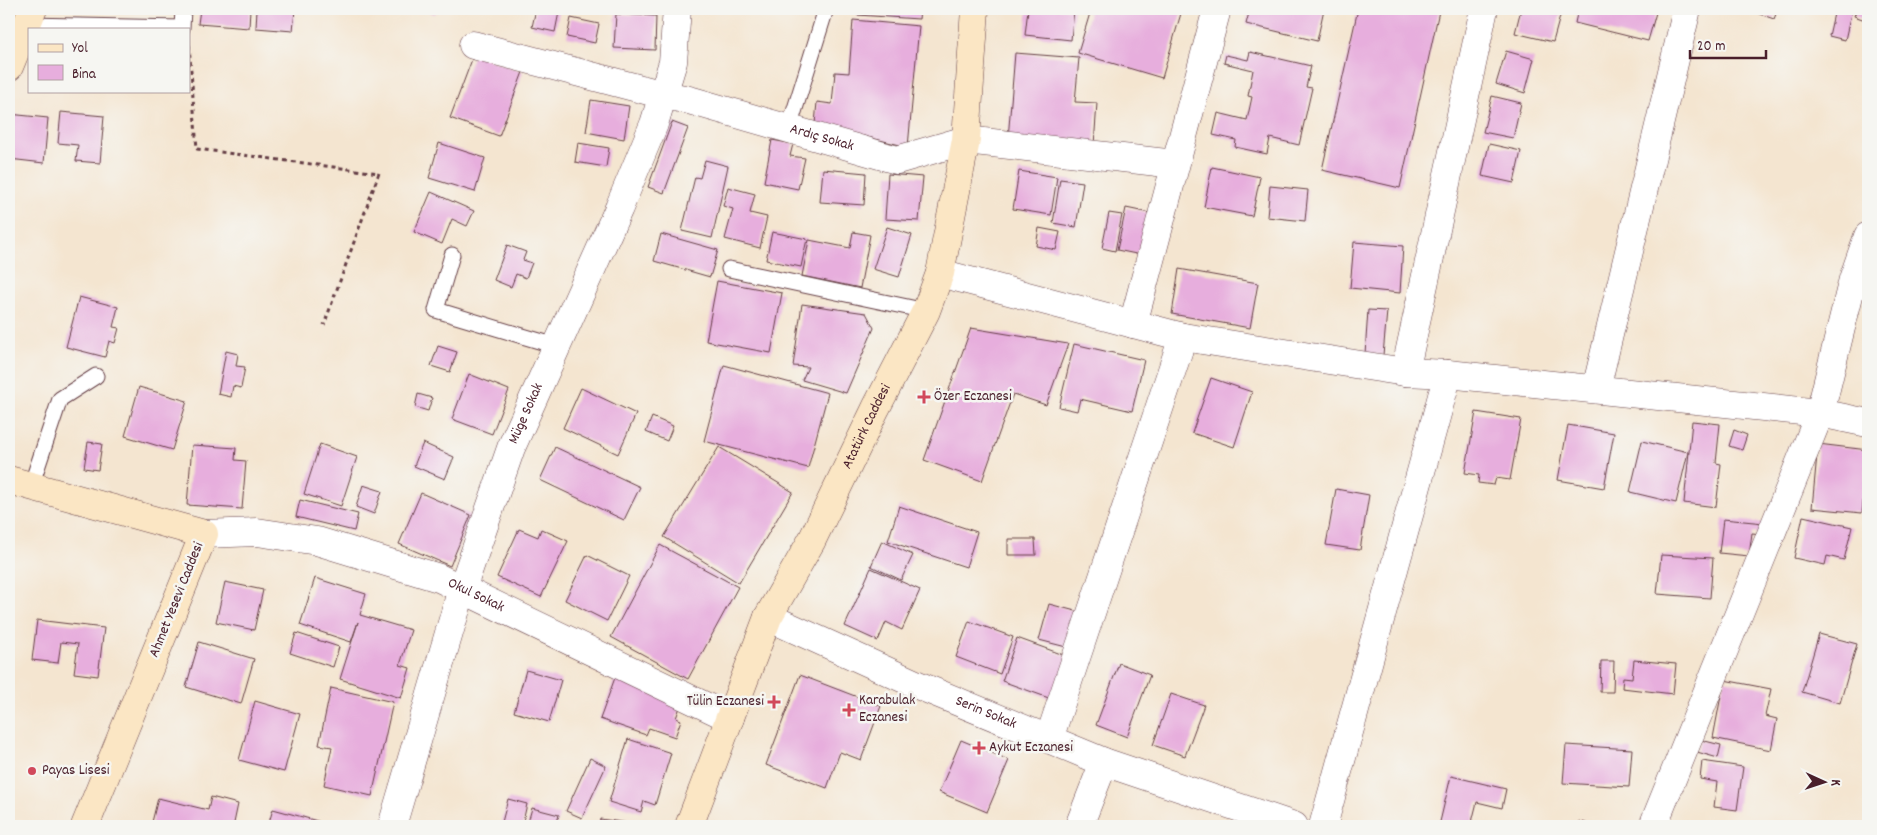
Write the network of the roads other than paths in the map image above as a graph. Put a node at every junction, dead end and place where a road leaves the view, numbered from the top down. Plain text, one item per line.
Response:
1 (184, 9) edge
2 (677, 9) edge
3 (826, 9) edge
4 (975, 9) edge
5 (1217, 9) edge
6 (1484, 9) edge
7 (1687, 9) edge
8 (30, 17) edge
9 (473, 45) dead end
10 (9, 67) edge
11 (664, 95) junction
12 (788, 128) junction
13 (966, 140) junction
14 (1175, 164) junction
15 (1868, 236) edge
16 (452, 255) dead end
17 (729, 269) dead end
18 (940, 273) junction
19 (1861, 280) edge
20 (926, 311) junction
21 (1133, 324) junction
22 (1183, 337) junction
23 (556, 346) junction
24 (1405, 372) junction
25 (1448, 374) junction
26 (96, 376) dead end
27 (1596, 390) junction
28 (1820, 413) junction
29 (1868, 423) edge
30 (20, 483) edge
31 (204, 534) junction
32 (462, 589) junction
33 (768, 617) junction
34 (730, 718) junction
35 (1049, 739) junction
36 (1104, 762) junction
37 (84, 826) edge
38 (392, 826) edge
39 (689, 826) edge
40 (1079, 826) edge
41 (1294, 826) edge
42 (1323, 826) edge
43 (1653, 826) edge

1 - 8 lane
2 - 11 street, Müge Sokak
3 - 12 lane
4 - 13 street, Atatürk Caddesi
5 - 14 street
6 - 24 street
7 - 27 street
8 - 10 street
9 - 11 street, Ardıç Sokak
11 - 12 street, Ardıç Sokak
11 - 23 street, Müge Sokak
12 - 13 street, Ardıç Sokak
13 - 14 street, Ardıç Sokak
13 - 18 street, Atatürk Caddesi
14 - 21 street
15 - 19 street
16 - 23 lane
17 - 20 lane
18 - 20 street, Atatürk Caddesi
18 - 21 street
19 - 28 street
20 - 33 street, Atatürk Caddesi
21 - 22 street
22 - 24 street
22 - 35 street
23 - 32 street, Müge Sokak
24 - 25 street
25 - 27 street
25 - 42 street
26 - 30 lane
27 - 28 street
28 - 29 street
28 - 43 street
30 - 31 street, Ahmet Yesevi Caddesi
31 - 32 street, Okul Sokak
31 - 37 street, Ahmet Yesevi Caddesi
32 - 34 street, Okul Sokak
32 - 38 street, Müge Sokak
33 - 34 street, Atatürk Caddesi
33 - 35 street, Serin Sokak
34 - 39 street, Atatürk Caddesi
35 - 36 street, Serin Sokak
36 - 40 street
36 - 41 street, Serin Sokak

